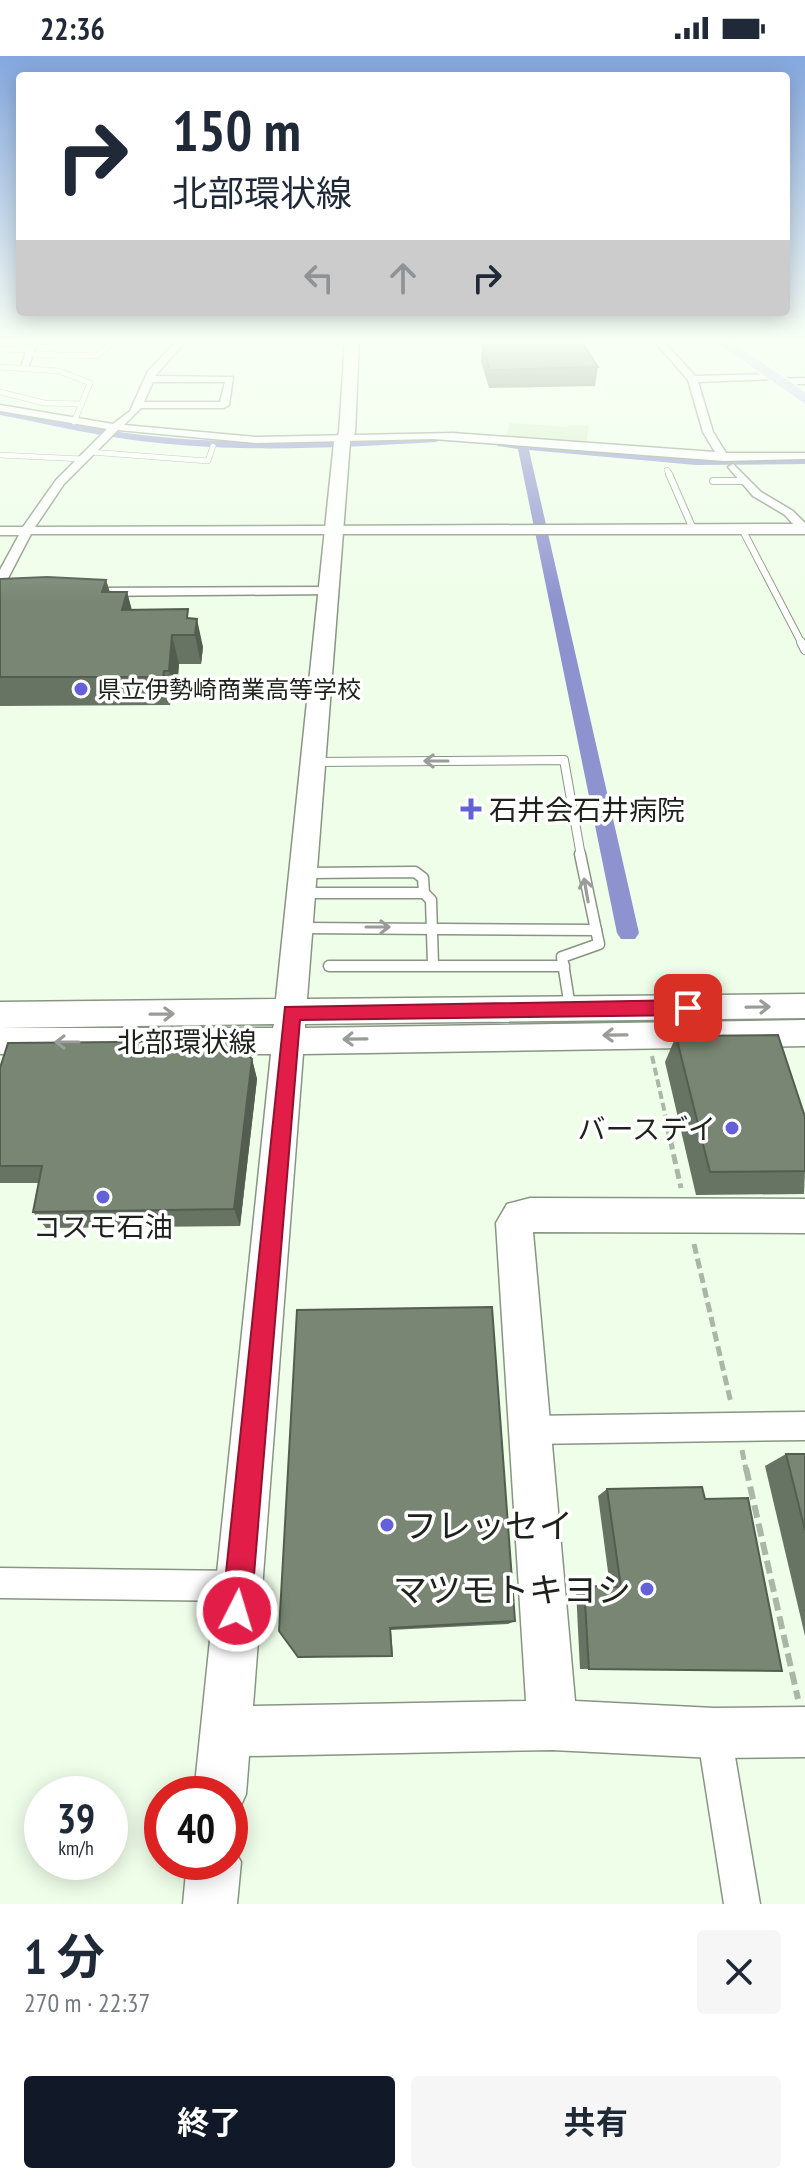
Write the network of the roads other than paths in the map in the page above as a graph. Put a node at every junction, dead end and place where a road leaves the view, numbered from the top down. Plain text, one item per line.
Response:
1 (110, 428) edge
2 (344, 428) edge
3 (707, 428) edge
4 (114, 429) junction
5 (343, 443) junction
6 (213, 446) dead end
7 (0, 455) edge
8 (86, 456) junction
9 (805, 456) edge
10 (729, 462) junction
11 (667, 470) dead end
12 (713, 481) dead end
13 (744, 481) junction
14 (693, 529) junction
15 (742, 529) junction
16 (804, 529) edge
17 (334, 530) junction
18 (0, 531) edge
19 (27, 531) junction
20 (0, 582) edge
21 (328, 591) junction
22 (0, 592) edge
23 (16, 592) edge
24 (62, 592) edge
25 (805, 650) edge
26 (313, 762) junction
27 (303, 883) junction
28 (424, 893) junction
29 (432, 927) junction
30 (300, 928) junction
31 (596, 930) junction
32 (433, 965) junction
33 (329, 966) dead end
34 (564, 966) junction
35 (805, 1006) edge
36 (570, 1009) junction
37 (0, 1015) edge
38 (290, 1027) junction
39 (805, 1033) edge
40 (0, 1041) edge
41 (805, 1216) edge
42 (805, 1426) edge
43 (529, 1430) junction
44 (0, 1583) edge
45 (239, 1586) junction
46 (803, 1723) edge
47 (552, 1725) junction
48 (226, 1732) junction
49 (714, 1733) junction
50 (222, 1776) edge
51 (212, 1880) edge
52 (210, 1904) edge
53 (742, 1904) edge

1 - 4 street
2 - 5 street
3 - 10 street
4 - 5 street
4 - 8 street
5 - 10 street
5 - 17 street
6 - 8 lane
7 - 8 lane
8 - 19 street
9 - 10 street
10 - 13 street
11 - 14 lane
12 - 13 lane
13 - 16 street
14 - 15 street
14 - 17 street
15 - 16 street
15 - 25 lane
17 - 19 street
17 - 21 street
18 - 19 street
19 - 20 street
21 - 24 street
21 - 26 street
22 - 23 street
26 - 27 street
31 -> 26 lane
27 - 28 lane
27 - 28 lane
27 - 30 street
28 - 29 lane
30 -> 29 lane
29 - 31 lane
29 - 32 lane
30 - 38 street
31 - 34 lane
32 - 33 lane
32 - 34 lane
34 - 36 lane
36 -> 35 street, 北部環状線
36 - 38 street, 北部環状線
37 -> 38 street, 北部環状線
39 -> 38 street, 北部環状線
38 -> 40 street, 北部環状線
38 - 45 street
41 - 43 street
42 - 43 street
43 - 47 street
44 - 45 street
45 - 48 street
46 - 49 street
47 - 48 street
47 - 49 street
48 - 50 street
49 - 53 street
51 - 52 street

